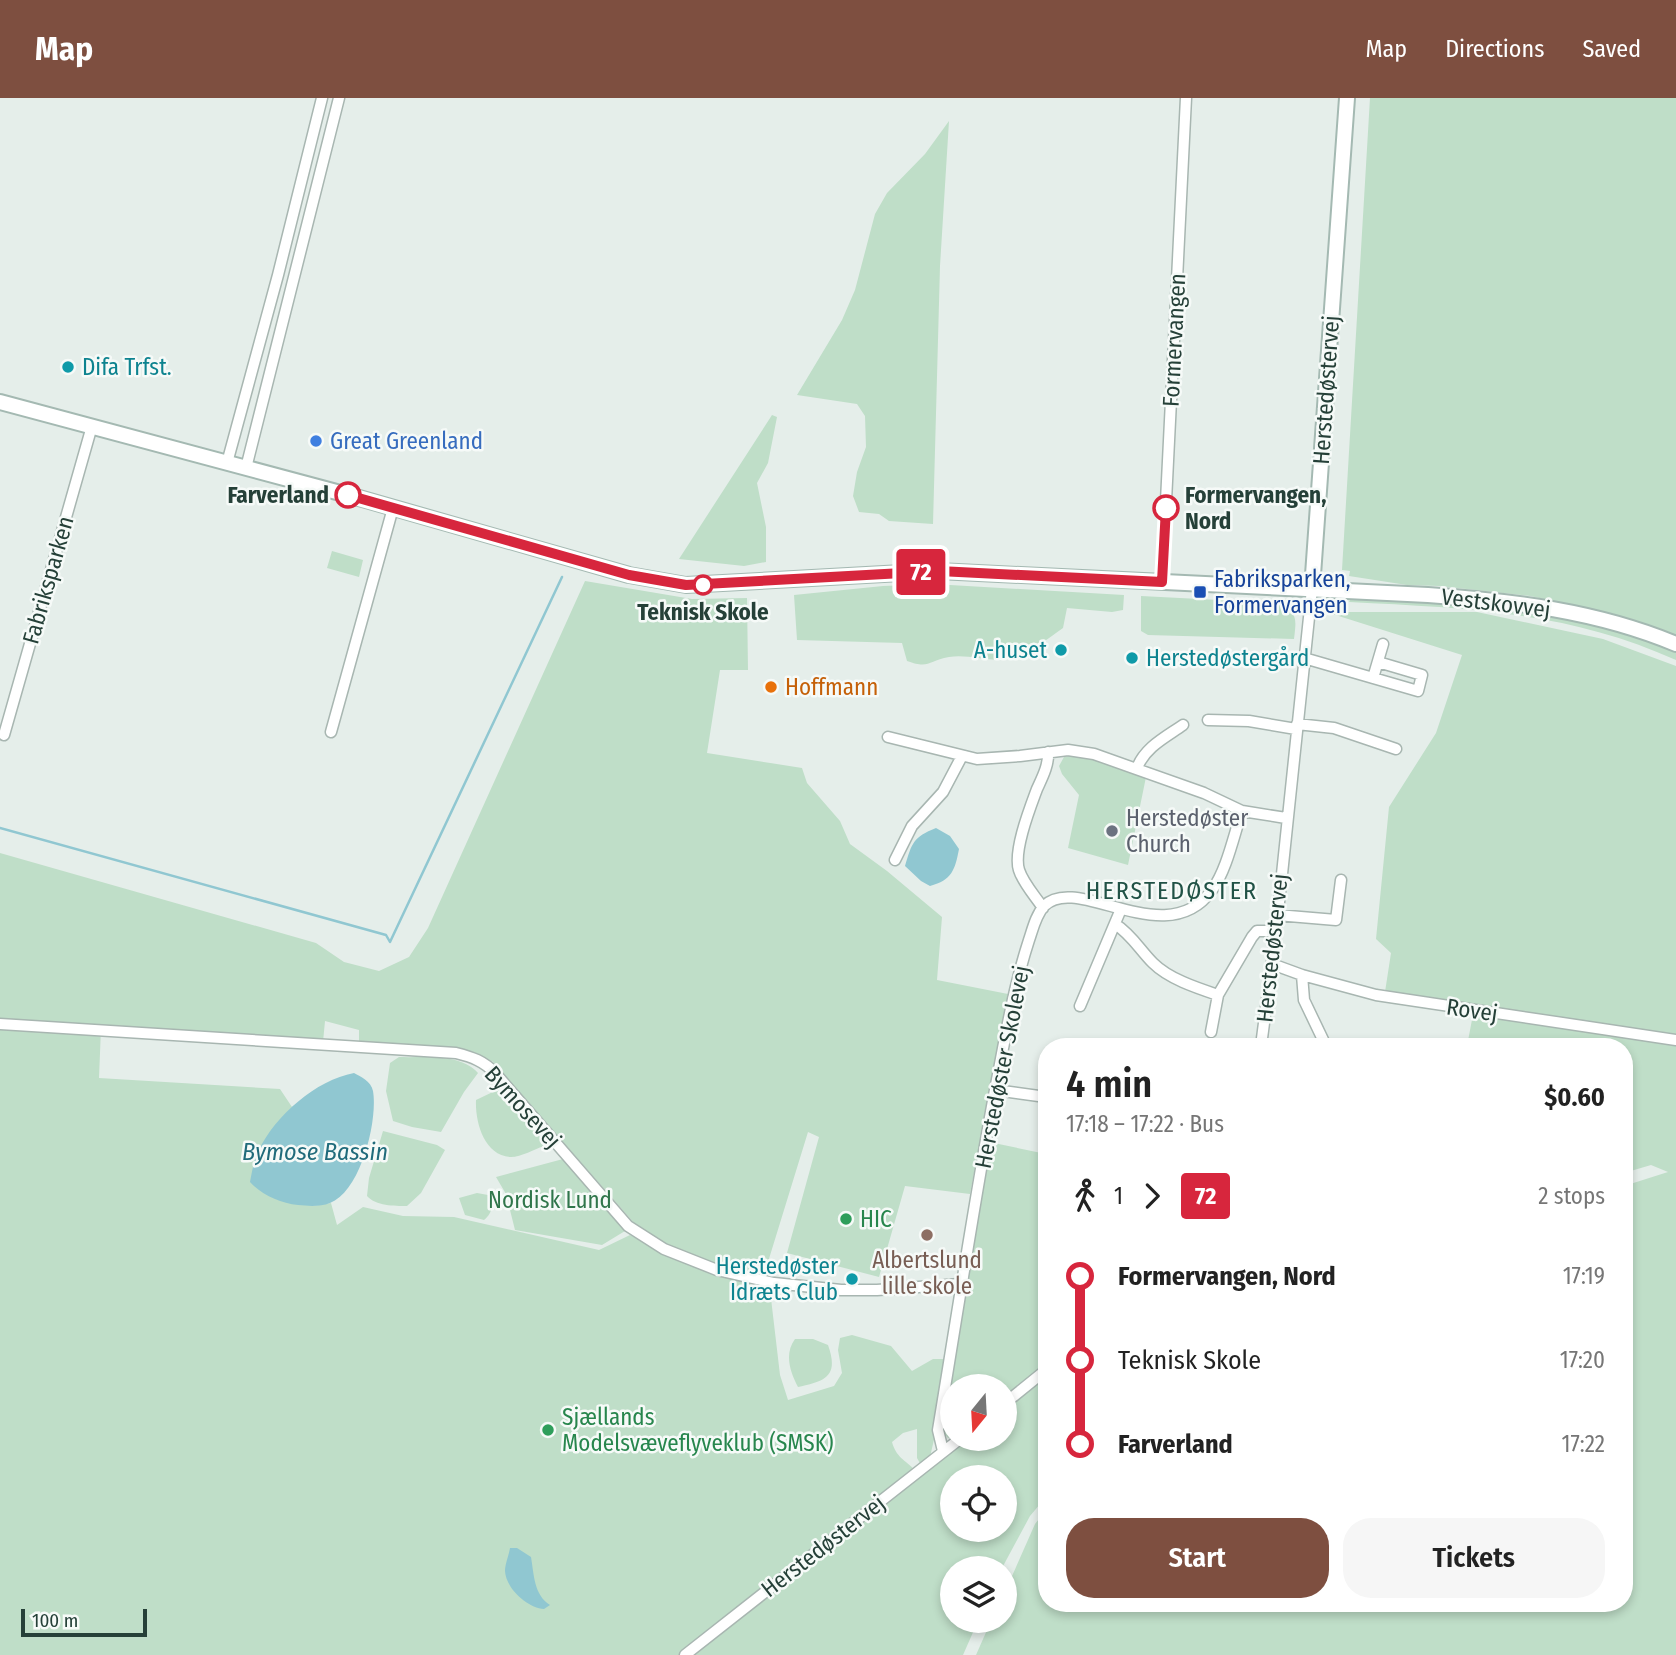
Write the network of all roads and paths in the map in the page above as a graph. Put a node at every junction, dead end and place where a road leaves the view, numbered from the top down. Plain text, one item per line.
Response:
1 (322, 98) edge
2 (1186, 98) edge
3 (1348, 98) edge
4 (335, 99) edge
5 (304, 169) junction
6 (319, 173) junction
7 (297, 198) junction
8 (312, 201) junction
9 (262, 331) junction
10 (279, 336) junction
11 (0, 402) edge
12 (92, 426) junction
13 (227, 463) junction
14 (246, 468) junction
15 (393, 508) junction
16 (1162, 582) junction
17 (1312, 589) junction
18 (1676, 643) edge
19 (1383, 645) dead end
20 (1304, 658) junction
21 (1378, 662) junction
22 (1373, 678) junction
23 (1208, 720) dead end
24 (1183, 725) dead end
25 (1296, 727) junction
26 (331, 732) dead end
27 (4, 735) dead end
28 (888, 737) dead end
29 (1396, 750) dead end
30 (1048, 752) junction
31 (962, 756) junction
32 (1137, 768) junction
33 (1242, 811) junction
34 (1286, 818) junction
35 (895, 860) dead end
36 (1341, 880) dead end
37 (1043, 908) junction
38 (1121, 909) junction
39 (1277, 915) junction
40 (1115, 924) junction
41 (1276, 930) junction
42 (1272, 964) junction
43 (1302, 975) junction
44 (1218, 995) junction
45 (1080, 1006) dead end
46 (0, 1024) edge
47 (1211, 1032) dead end
48 (1262, 1038) edge
49 (1322, 1038) edge
50 (1676, 1040) edge
51 (995, 1090) junction
52 (1038, 1096) edge
53 (960, 1284) junction
54 (946, 1374) edge
55 (1038, 1376) edge
56 (1017, 1393) edge
57 (940, 1417) edge
58 (940, 1438) edge
59 (943, 1451) edge
60 (685, 1655) edge

1 - 5 street
2 - 16 street, Formervangen
3 - 17 street, Herstedøstervej
4 - 6 street
5 - 6 street
5 - 7 street
6 - 8 street
7 - 8 street
7 - 9 street
8 - 10 street
9 - 10 street
9 - 13 street
10 - 14 street
11 - 12 street
12 - 13 street
12 - 27 street, Fabriksparken
13 - 14 street
14 - 15 street
15 - 16 street
15 - 26 street
16 - 17 street
17 - 18 street, Vestskovvej
17 - 20 street, Herstedøstervej
19 - 21 street
20 - 22 street
20 - 25 street, Herstedøstervej
21 - 22 street
21 - 22 street
23 - 25 street
24 - 32 street
25 - 29 street
25 - 34 street, Herstedøstervej
28 - 31 street
30 - 31 street
30 - 32 street
30 - 37 street
31 - 35 street
32 - 33 street
33 - 34 street
33 - 38 street
34 - 39 street, Herstedøstervej
36 - 39 street
37 - 38 street
37 - 51 street, Herstedøster Skolevej
38 - 40 street
39 - 41 street, Herstedøstervej
40 - 44 street
40 - 45 street
41 - 42 street, Herstedøstervej
41 - 44 street
42 - 43 street, Rovej
42 - 48 street, Herstedøstervej
43 - 49 street
43 - 50 street, Rovej
44 - 47 street
46 - 53 street, Bymosevej
51 - 52 street
51 - 53 street, Herstedøster Skolevej
53 - 54 street, Herstedøster Skolevej
55 - 56 street
57 - 58 street, Herstedøster Skolevej
59 - 60 street, Herstedøstervej

